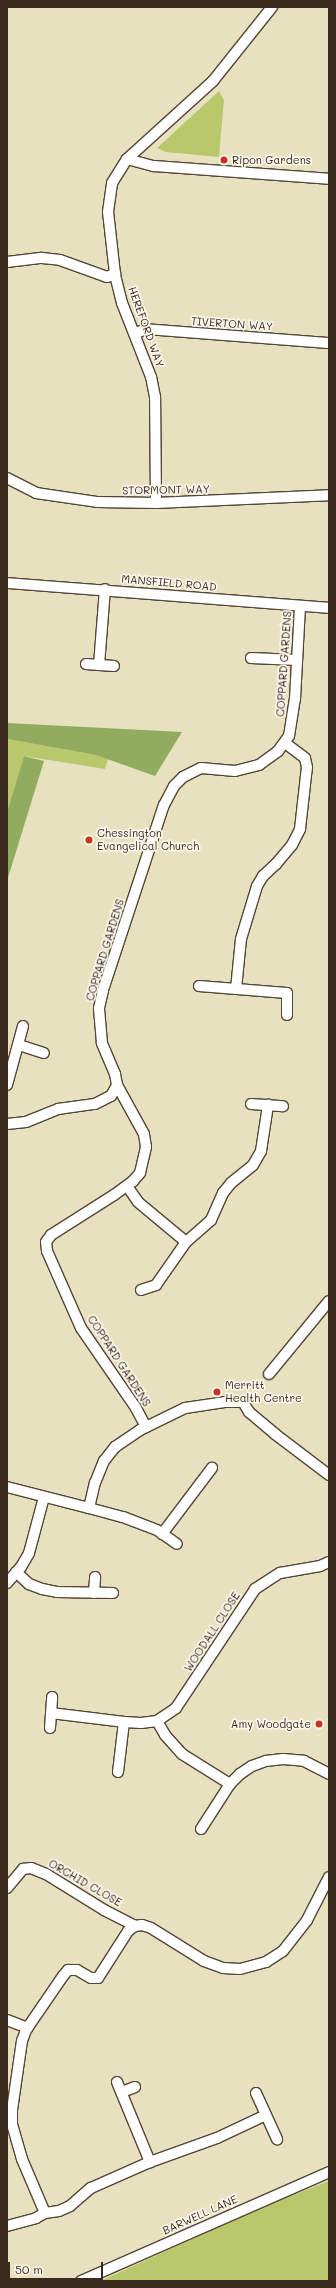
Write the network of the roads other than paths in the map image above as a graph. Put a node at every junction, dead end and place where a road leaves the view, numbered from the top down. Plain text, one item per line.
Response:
1 (272, 7) edge
2 (127, 159) junction
3 (329, 179) edge
4 (7, 262) edge
5 (115, 274) junction
6 (135, 334) junction
7 (329, 343) edge
8 (7, 478) edge
9 (329, 495) edge
10 (156, 503) junction
11 (7, 583) edge
12 (105, 589) junction
13 (300, 607) junction
14 (329, 608) edge
15 (251, 658) dead end
16 (297, 660) junction
17 (86, 664) dead end
18 (99, 665) junction
19 (114, 666) dead end
20 (285, 743) junction
21 (199, 986) dead end
22 (236, 989) junction
23 (287, 1014) dead end
24 (23, 1026) dead end
25 (19, 1045) junction
26 (44, 1053) dead end
27 (7, 1085) edge
28 (117, 1085) junction
29 (251, 1104) dead end
30 (268, 1105) junction
31 (283, 1106) dead end
32 (7, 1124) edge
33 (127, 1186) junction
34 (186, 1242) junction
35 (141, 1290) dead end
36 (329, 1301) edge
37 (269, 1374) dead end
38 (146, 1427) junction
39 (212, 1468) dead end
40 (329, 1475) edge
41 (7, 1487) edge
42 (44, 1497) junction
43 (89, 1508) junction
44 (162, 1534) junction
45 (177, 1544) dead end
46 (329, 1562) edge
47 (16, 1572) junction
48 (95, 1577) dead end
49 (7, 1583) edge
50 (94, 1593) junction
51 (113, 1593) dead end
52 (52, 1697) dead end
53 (52, 1713) junction
54 (157, 1720) junction
55 (124, 1722) junction
56 (50, 1728) dead end
57 (118, 1772) dead end
58 (329, 1774) edge
59 (230, 1784) junction
60 (201, 1829) dead end
61 (329, 1877) edge
62 (7, 1888) edge
63 (135, 1926) junction
64 (7, 2020) edge
65 (28, 2028) junction
66 (135, 2087) dead end
67 (256, 2093) dead end
68 (9, 2110) edge
69 (266, 2115) junction
70 (277, 2139) dead end
71 (150, 2162) junction
72 (329, 2172) edge
73 (45, 2213) junction
74 (7, 2226) edge
75 (82, 2281) edge

1 - 2 street, HEREFORD WAY
2 - 3 street
2 - 5 street, HEREFORD WAY
4 - 5 street
5 - 6 street, HEREFORD WAY
6 - 7 street, TIVERTON WAY
6 - 10 street, HEREFORD WAY
8 - 10 street, STORMONT WAY
9 - 10 street, STORMONT WAY
11 - 12 street, MANSFIELD ROAD
12 - 13 street, MANSFIELD ROAD
12 - 18 street
13 - 14 street, MANSFIELD ROAD
13 - 16 street, COPPARD GARDENS
15 - 16 street
16 - 20 street, COPPARD GARDENS
17 - 18 street
18 - 19 street
20 - 22 street
20 - 28 street, COPPARD GARDENS
21 - 22 street
22 - 23 street
24 - 25 street
25 - 26 street
25 - 27 street
28 - 32 street
28 - 33 street, COPPARD GARDENS
29 - 30 street
30 - 31 street
30 - 34 street
33 - 34 street
33 - 38 street, COPPARD GARDENS
34 - 35 street
36 - 37 street
38 - 40 street
38 - 43 street
39 - 44 street
41 - 42 street
42 - 43 street
42 - 47 street
43 - 44 street
44 - 45 street
46 - 54 street, WOODALL CLOSE
47 - 49 street
47 - 50 street
48 - 50 street
50 - 51 street
52 - 53 street
53 - 55 street, WOODALL CLOSE
53 - 56 street
54 - 55 street, WOODALL CLOSE
54 - 59 street
55 - 57 street
58 - 59 street
59 - 60 street
61 - 63 street, ORCHID CLOSE
62 - 63 street, ORCHID CLOSE
63 - 65 street
64 - 65 street
65 - 68 street
66 - 71 street
67 - 69 street
68 - 73 street
69 - 70 street
69 - 71 street
71 - 73 street
72 - 75 street, BARWELL LANE
73 - 74 street

